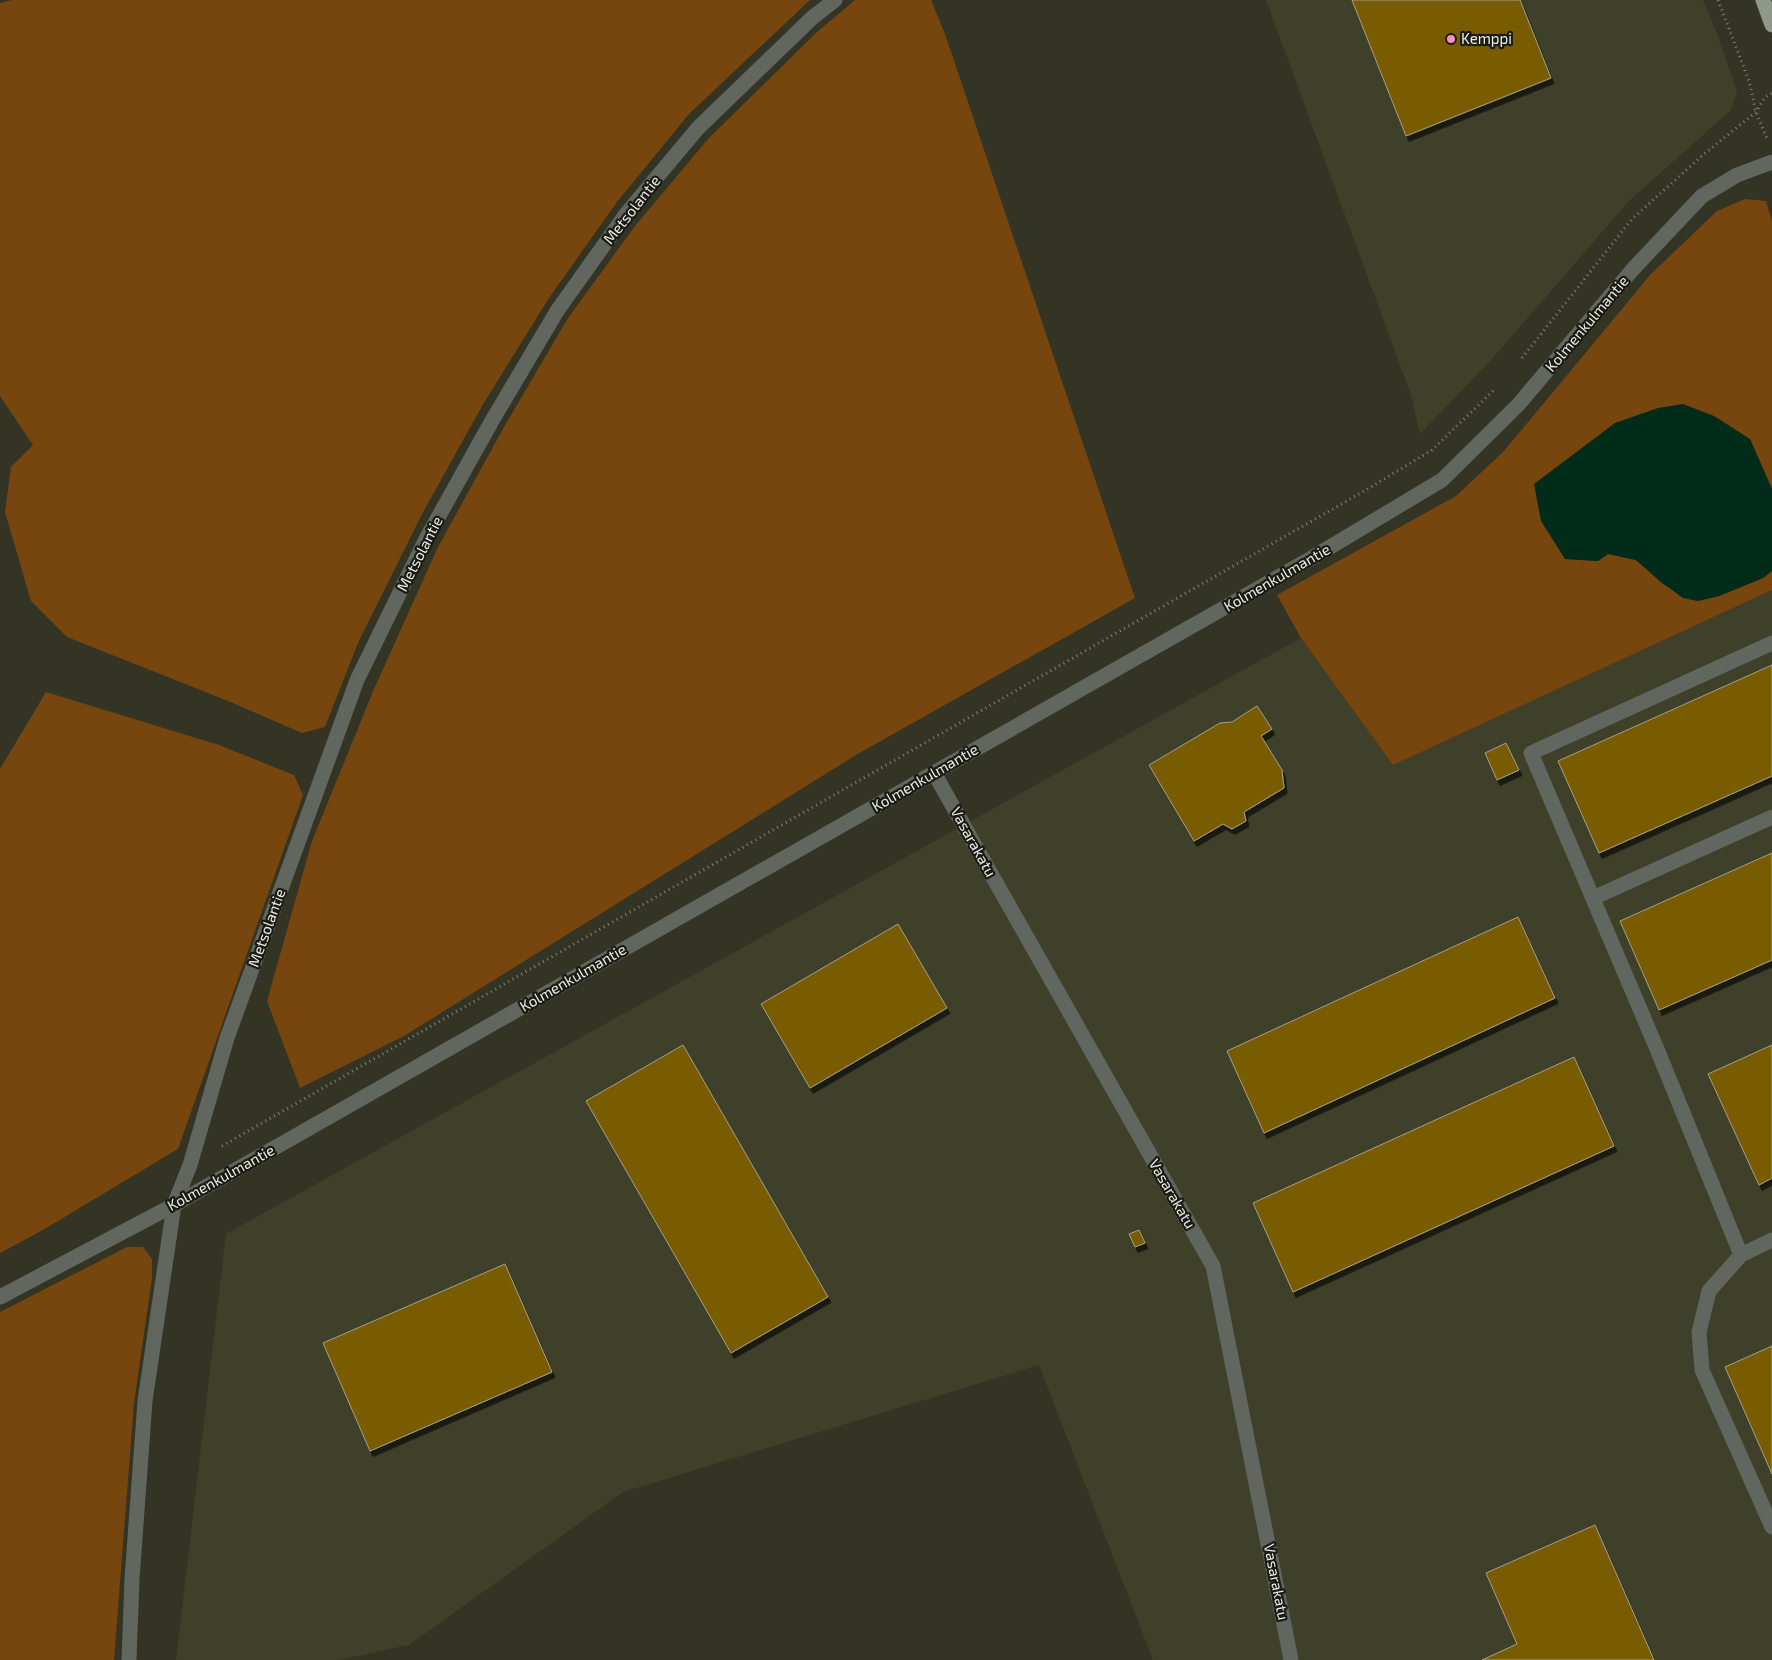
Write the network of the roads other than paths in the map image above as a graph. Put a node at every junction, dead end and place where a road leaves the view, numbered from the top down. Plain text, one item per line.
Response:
1 (835, 0) edge
2 (1763, 0) edge
3 (1772, 25) edge
4 (1772, 162) edge
5 (1772, 643) edge
6 (934, 773) junction
7 (1772, 817) edge
8 (1593, 898) junction
9 (174, 1205) junction
10 (1772, 1240) edge
11 (1741, 1255) junction
12 (0, 1297) edge
13 (1772, 1526) edge
14 (129, 1660) edge
15 (1292, 1660) edge

1 - 9 street, Metsolantie
2 - 3 main road
4 - 6 street, Kolmenkulmantie
5 - 8 street
6 - 9 street, Kolmenkulmantie
6 - 15 street, Vasarakatu
7 - 8 street
8 - 11 street
9 - 12 street, Kolmenkulmantie
9 - 14 street, Metsolantie
10 - 11 street
11 - 13 street

